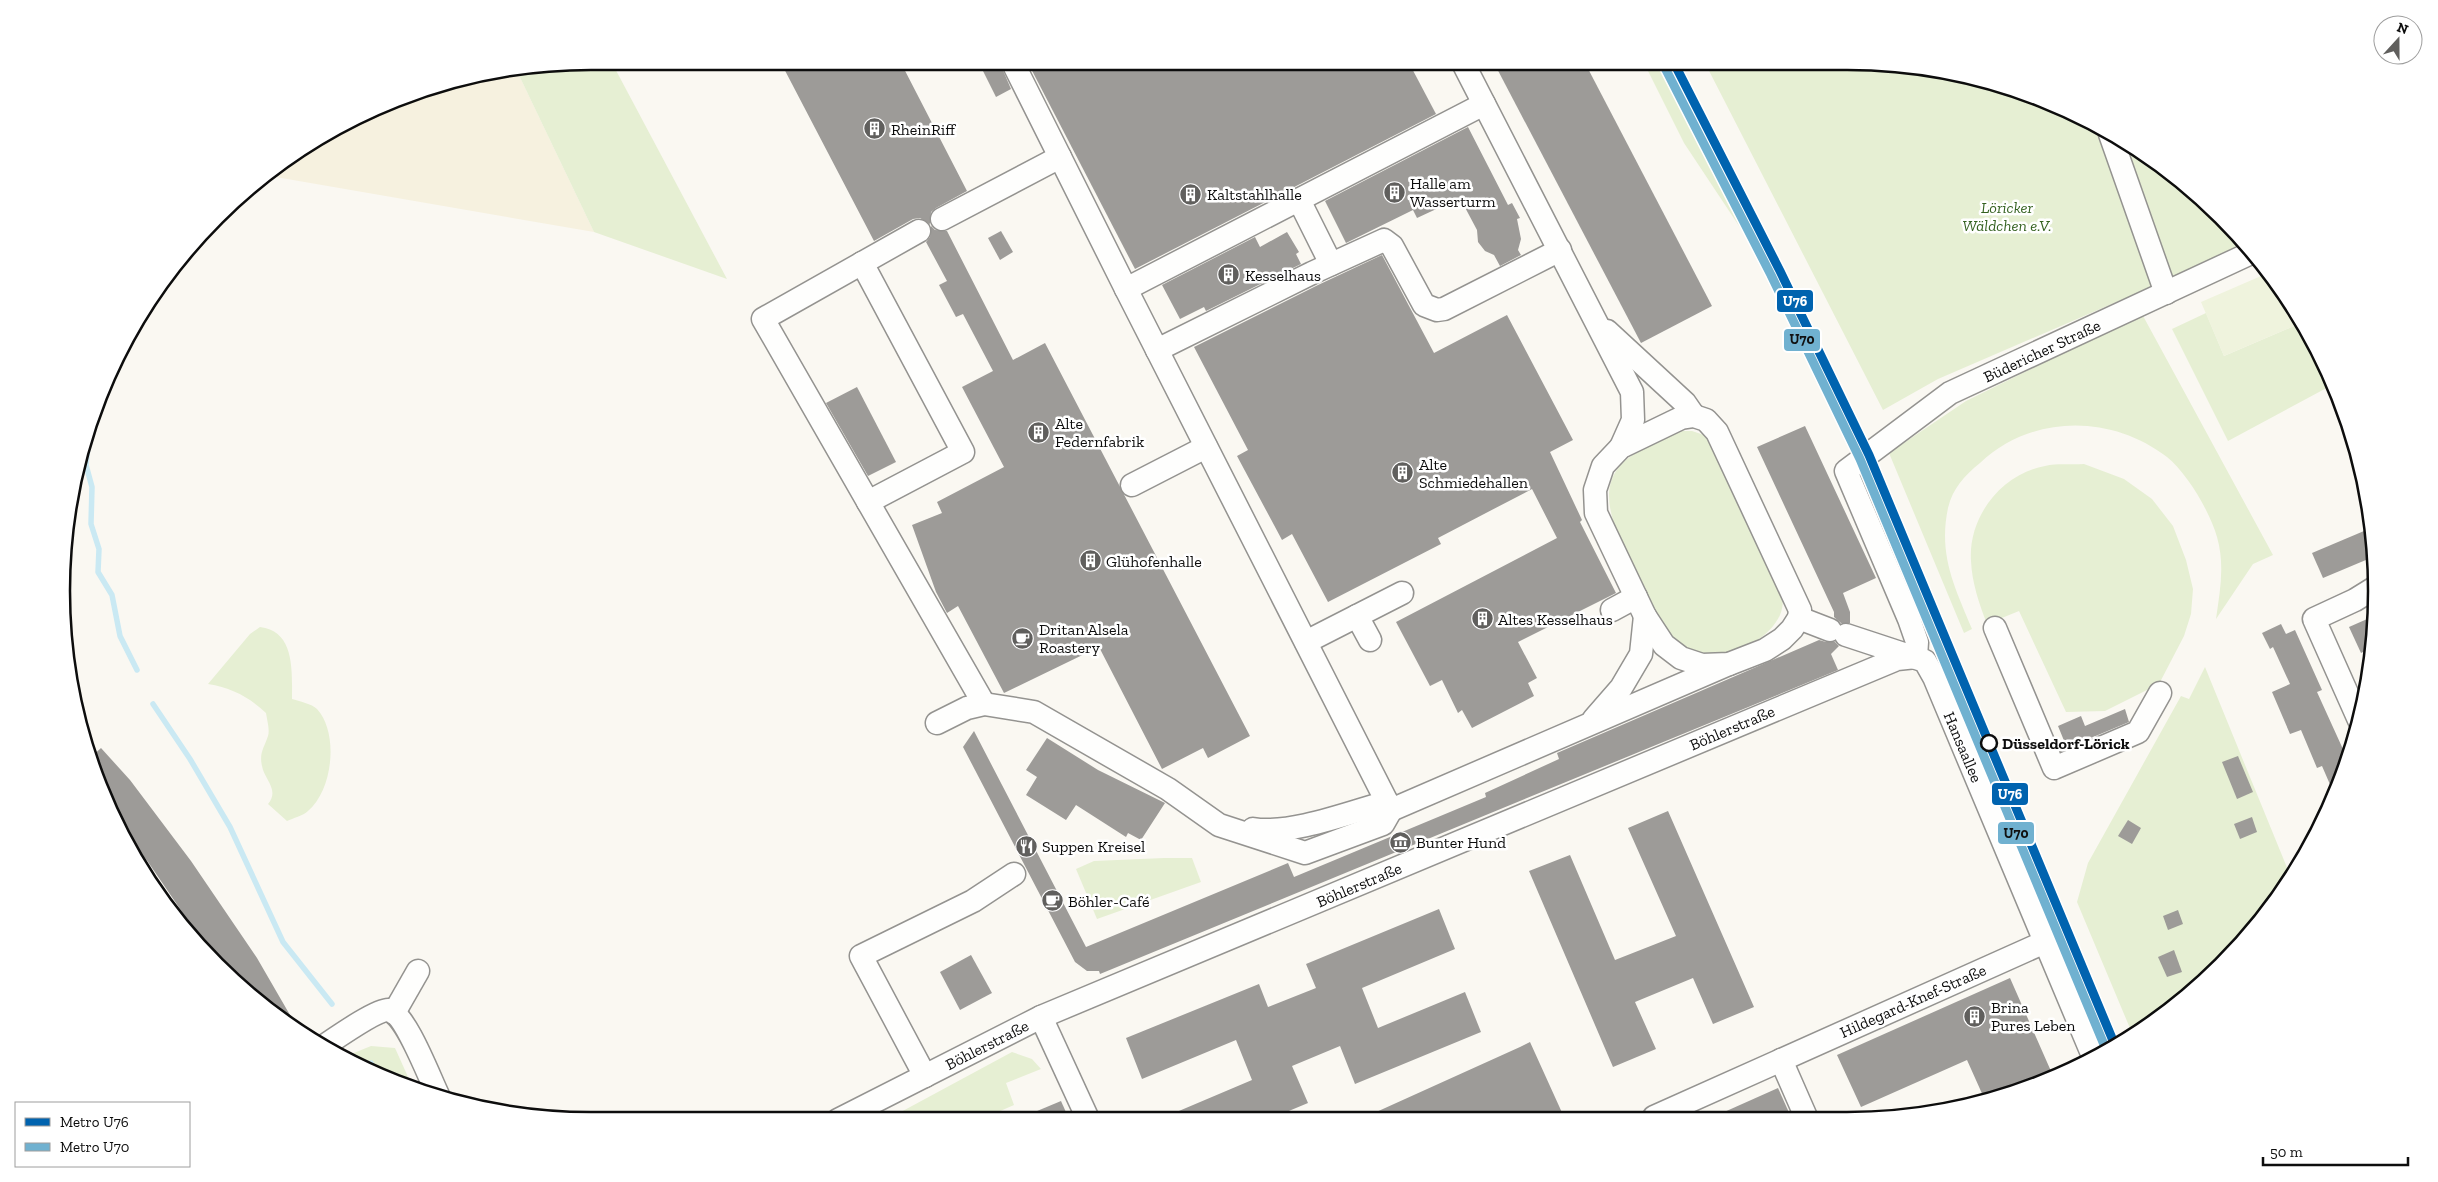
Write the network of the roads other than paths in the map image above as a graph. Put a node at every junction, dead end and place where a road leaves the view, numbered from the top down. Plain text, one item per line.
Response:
1 (1016, 70) edge
2 (1467, 70) edge
3 (1484, 104) junction
4 (2113, 143) edge
5 (1060, 157) junction
6 (1299, 200) junction
7 (942, 219) dead end
8 (919, 231) dead end
9 (1560, 250) junction
10 (2246, 256) edge
11 (862, 263) junction
12 (1331, 264) junction
13 (1126, 290) junction
14 (2166, 293) junction
15 (1597, 322) junction
16 (1157, 350) junction
17 (1694, 416) junction
18 (1206, 447) junction
19 (1621, 447) junction
20 (1132, 486) dead end
21 (868, 502) junction
22 (2368, 591) edge
23 (1402, 593) dead end
24 (1641, 607) junction
25 (1612, 610) dead end
26 (1357, 616) junction
27 (1799, 618) junction
28 (1996, 628) dead end
29 (1370, 640) dead end
30 (1306, 642) junction
31 (1916, 657) junction
32 (1729, 664) junction
33 (2160, 693) dead end
34 (984, 704) junction
35 (2354, 709) edge
36 (937, 723) dead end
37 (1588, 725) junction
38 (1389, 806) junction
39 (1014, 874) dead end
40 (2045, 942) junction
41 (418, 971) dead end
42 (394, 1013) junction
43 (1040, 1017) junction
44 (330, 1042) edge
45 (2091, 1051) edge
46 (1781, 1060) junction
47 (925, 1076) junction
48 (434, 1087) edge
49 (854, 1112) edge
50 (1085, 1112) edge
51 (1665, 1112) edge
52 (1804, 1112) edge

1 - 5 street
2 - 3 street
3 - 6 street
3 - 9 street
4 - 14 street
5 - 7 street
5 - 13 street
6 - 12 street
6 - 13 street
8 - 11 street
9 - 12 street
9 - 15 street
10 - 14 street, Büdericher Straße
11 - 21 street
11 - 21 street
12 - 16 street
13 - 16 street
14 - 31 street, Büdericher Straße
15 - 17 street
15 - 19 street
16 - 18 street
17 - 19 street
17 - 27 street
18 - 20 street
18 - 30 street
19 - 24 street
21 - 34 street
22 - 35 street
23 - 26 street
24 - 25 street
24 - 32 street
24 - 37 street
26 - 29 street
26 - 30 street
27 - 31 street
27 - 32 street
28 - 33 street
30 - 38 street
31 - 40 street, Hansaallee
31 - 43 street, Böhlerstraße
32 - 37 street
34 - 36 street
34 - 38 street
37 - 38 street
39 - 47 street
40 - 45 street, Hansaallee
40 - 46 street, Hildegard-Knef-Straße
41 - 42 street
42 - 44 street
42 - 48 street
43 - 47 street, Böhlerstraße
43 - 50 street
46 - 51 street, Hildegard-Knef-Straße
46 - 52 street
47 - 49 street, Böhlerstraße

